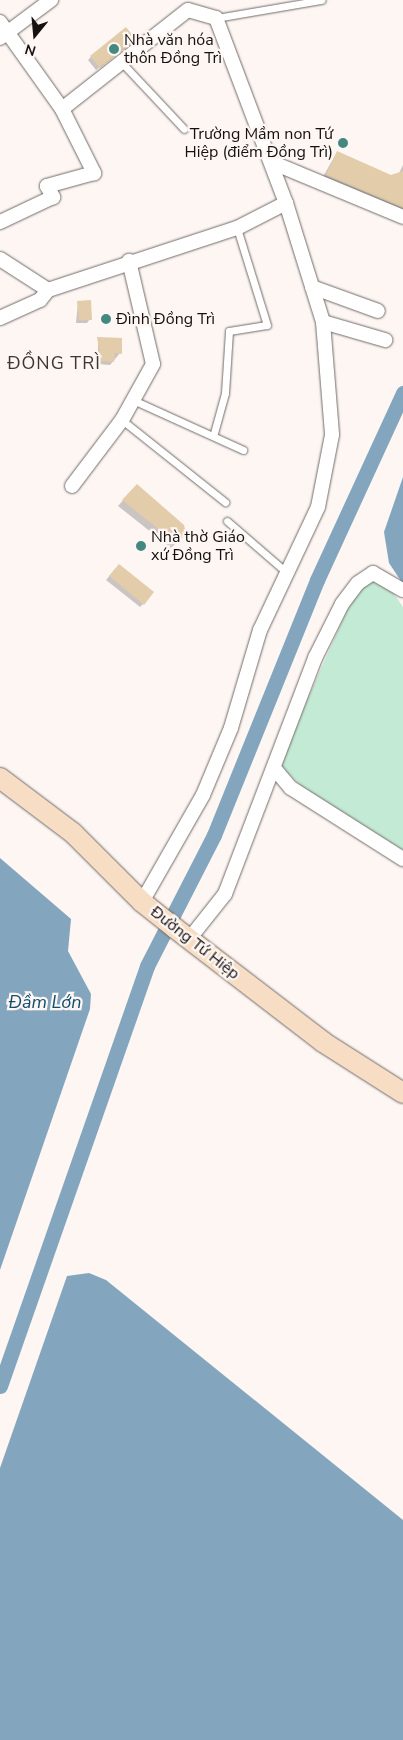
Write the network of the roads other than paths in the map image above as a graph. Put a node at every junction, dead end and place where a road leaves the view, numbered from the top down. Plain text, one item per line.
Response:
1 (51, 0) edge
2 (321, 0) edge
3 (216, 18) junction
4 (0, 22) edge
5 (4, 36) edge
6 (123, 64) junction
7 (62, 109) junction
8 (184, 129) dead end
9 (271, 162) junction
10 (286, 203) junction
11 (403, 217) edge
12 (0, 222) edge
13 (237, 228) junction
14 (0, 258) edge
15 (129, 261) junction
16 (312, 287) junction
17 (48, 290) junction
18 (378, 310) dead end
19 (0, 318) edge
20 (323, 322) junction
21 (385, 340) dead end
22 (132, 400) junction
23 (122, 420) junction
24 (214, 433) junction
25 (243, 450) dead end
26 (72, 486) dead end
27 (225, 502) dead end
28 (227, 521) dead end
29 (285, 571) junction
30 (403, 590) edge
31 (274, 768) junction
32 (0, 778) edge
33 (403, 860) edge
34 (146, 905) junction
35 (183, 934) junction
36 (403, 1093) edge

1 - 5 street
2 - 3 lane
3 - 6 street
3 - 9 street
4 - 5 street
5 - 7 street
6 - 7 street
6 - 8 lane
7 - 12 street
9 - 10 street
9 - 11 street
10 - 13 street
10 - 16 street
13 - 15 street
13 - 24 lane
14 - 17 street
15 - 17 street
15 - 22 street
16 - 18 street
16 - 20 street
17 - 19 street
20 - 21 street
20 - 29 street
22 - 23 street
22 - 24 lane
23 - 26 street
23 - 27 lane
24 - 25 lane
28 - 29 lane
29 - 34 street
30 - 31 street
31 - 33 street
31 - 35 street
32 - 34 street, Đường Tứ Hiệp
34 - 35 street, Đường Tứ Hiệp
35 - 36 street, Đường Tứ Hiệp

